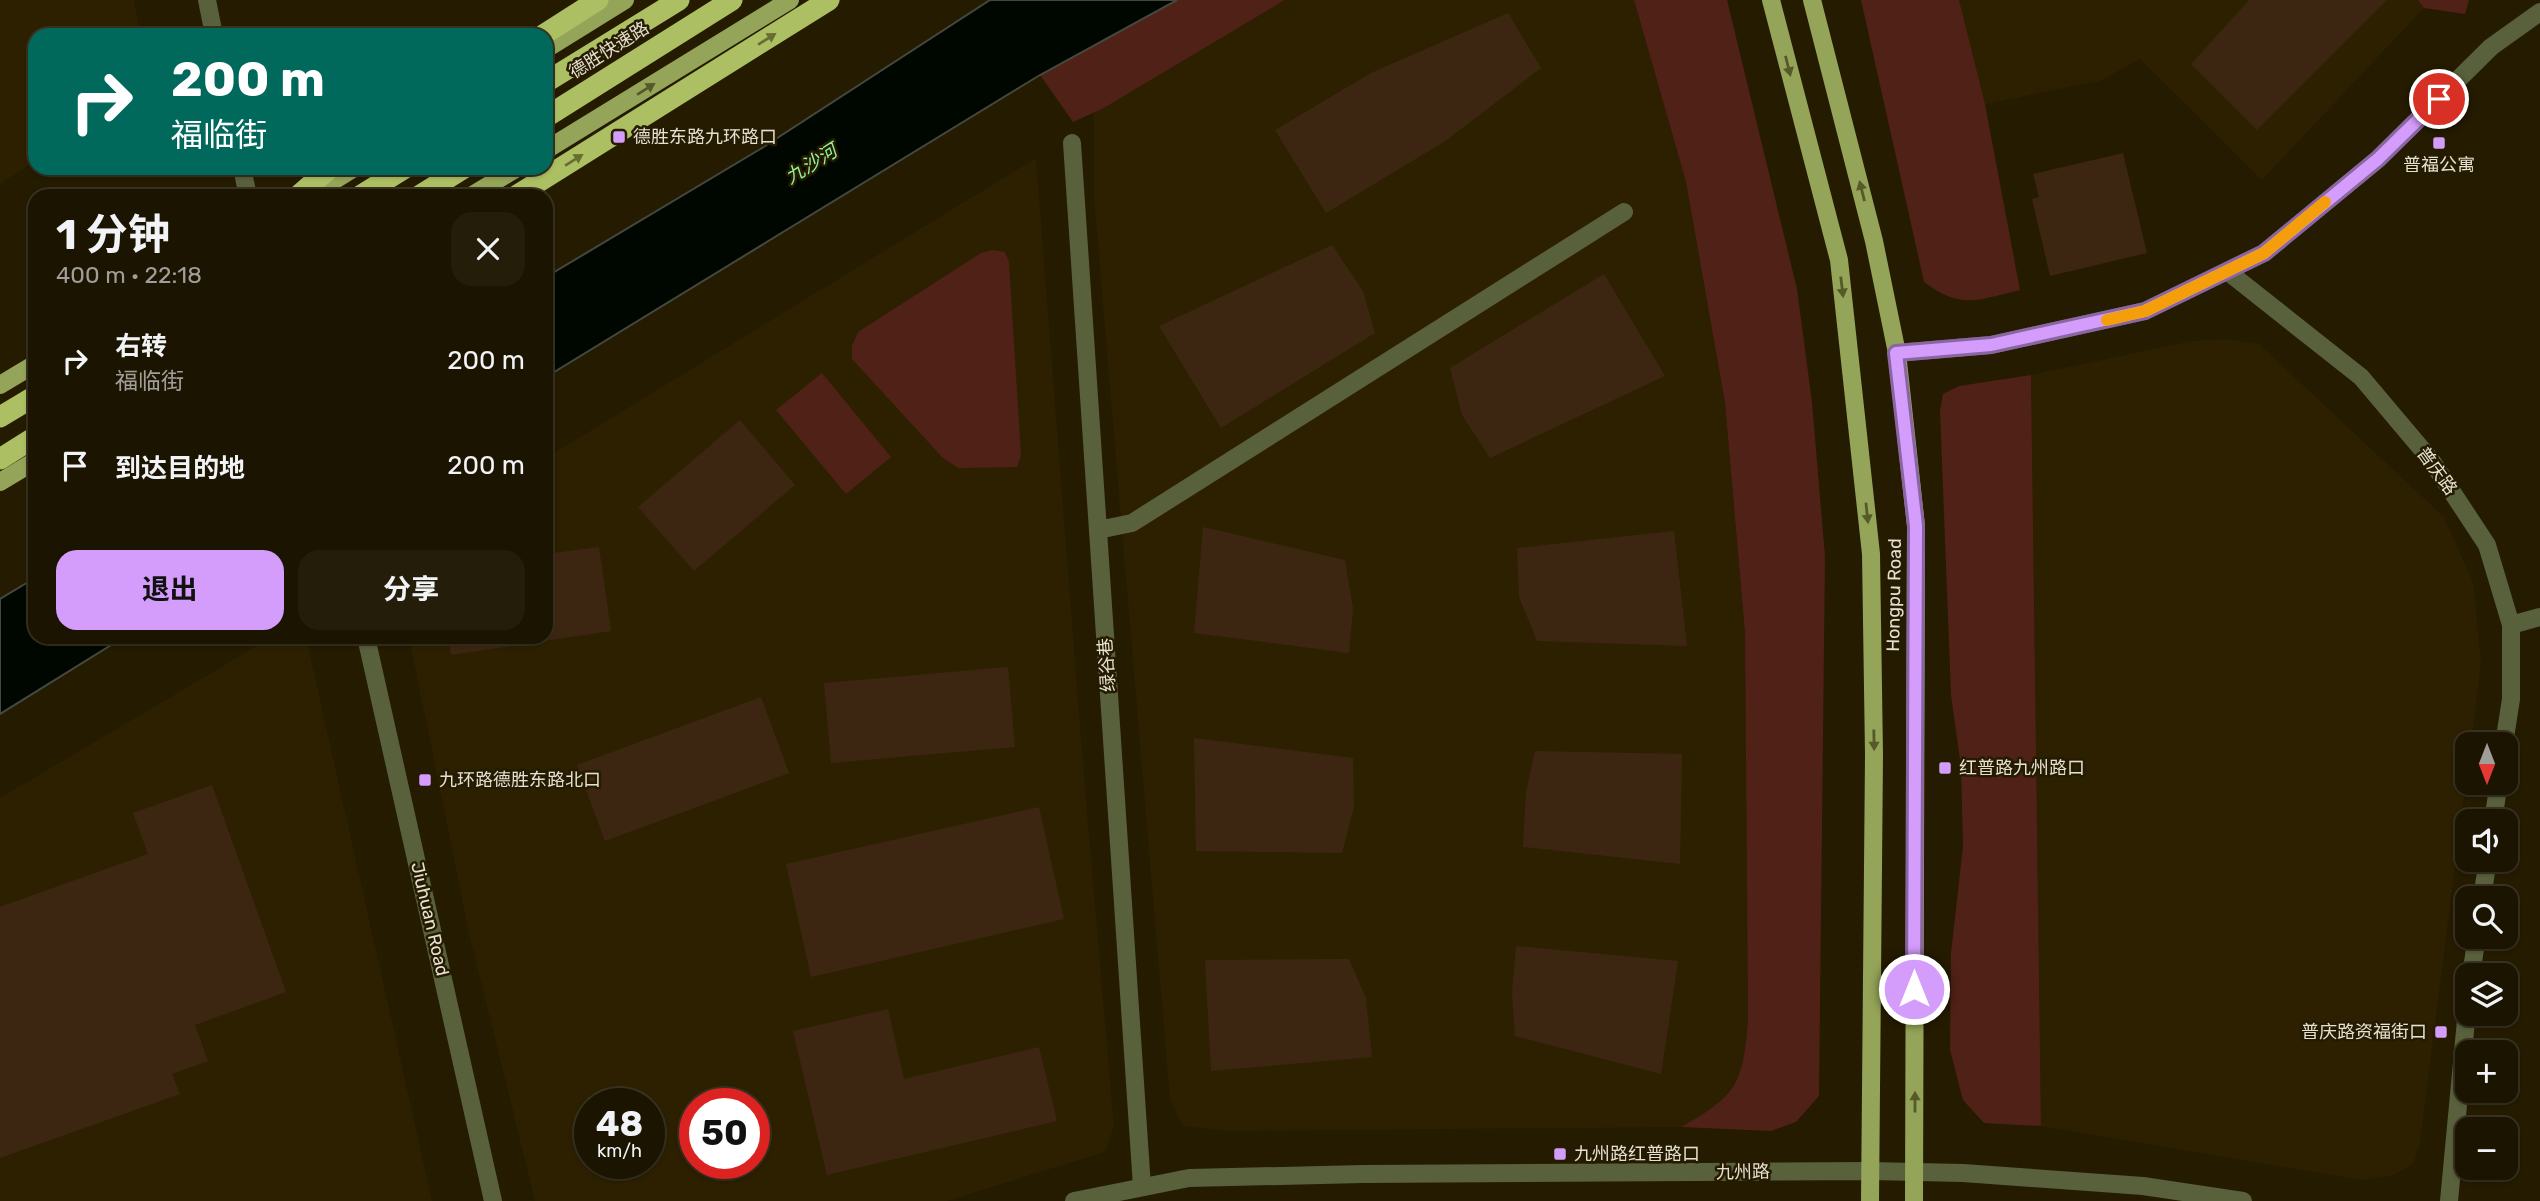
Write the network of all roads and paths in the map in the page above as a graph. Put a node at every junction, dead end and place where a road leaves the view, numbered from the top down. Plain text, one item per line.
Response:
1 (207, 0) edge
2 (598, 0) edge
3 (625, 0) edge
4 (679, 0) edge
5 (732, 0) edge
6 (790, 0) edge
7 (829, 0) edge
8 (1772, 0) edge
9 (1812, 0) edge
10 (2540, 12) edge
11 (213, 28) edge
12 (553, 28) edge
13 (553, 45) edge
14 (553, 78) edge
15 (553, 113) edge
16 (1072, 143) dead end
17 (553, 146) edge
18 (553, 173) edge
19 (322, 175) edge
20 (343, 175) edge
21 (394, 175) edge
22 (453, 175) edge
23 (506, 175) edge
24 (550, 175) edge
25 (306, 189) edge
26 (320, 189) edge
27 (371, 189) edge
28 (430, 189) edge
29 (482, 189) edge
30 (527, 189) edge
31 (1624, 212) dead end
32 (2227, 271) junction
33 (1896, 353) junction
34 (28, 368) edge
35 (0, 385) edge
36 (28, 400) edge
37 (0, 417) edge
38 (28, 465) edge
39 (0, 482) edge
40 (1098, 530) junction
41 (2540, 617) edge
42 (2511, 625) junction
43 (368, 644) edge
44 (2506, 732) edge
45 (2465, 1026) edge
46 (1870, 1171) junction
47 (1915, 1171) junction
48 (1142, 1188) junction
49 (493, 1201) edge
50 (1074, 1201) edge
51 (1870, 1201) edge
52 (1914, 1201) edge
53 (2243, 1201) edge
54 (2449, 1201) edge

1 - 11 street
2 - 12 highway
3 - 13 main road
4 - 14 highway, 德胜快速路
5 - 15 highway, 德胜快速路
17 -> 6 main road
18 -> 7 highway
8 -> 46 main road, Hongpu Road
33 -> 9 main road, Hongpu Road
10 - 32 street
16 - 40 street, 绿谷巷
19 - 25 highway
20 - 26 main road
21 - 27 highway
22 - 28 highway
23 - 29 main road
30 -> 24 highway
31 - 40 street
32 - 33 street
32 - 42 street, 普庆路
47 -> 33 main road, Hongpu Road
34 - 35 main road
36 - 37 highway
38 - 39 main road
40 - 48 street, 绿谷巷
41 - 42 street
42 - 44 street, 普庆路
43 - 49 street, Jiuhuan Road
45 - 54 street
46 - 47 street, 九州路
46 - 48 street, 九州路
46 - 51 main road, Hongpu Road
47 - 52 main road, Hongpu Road
47 - 53 street, 九州路
48 - 50 street, 九州路

